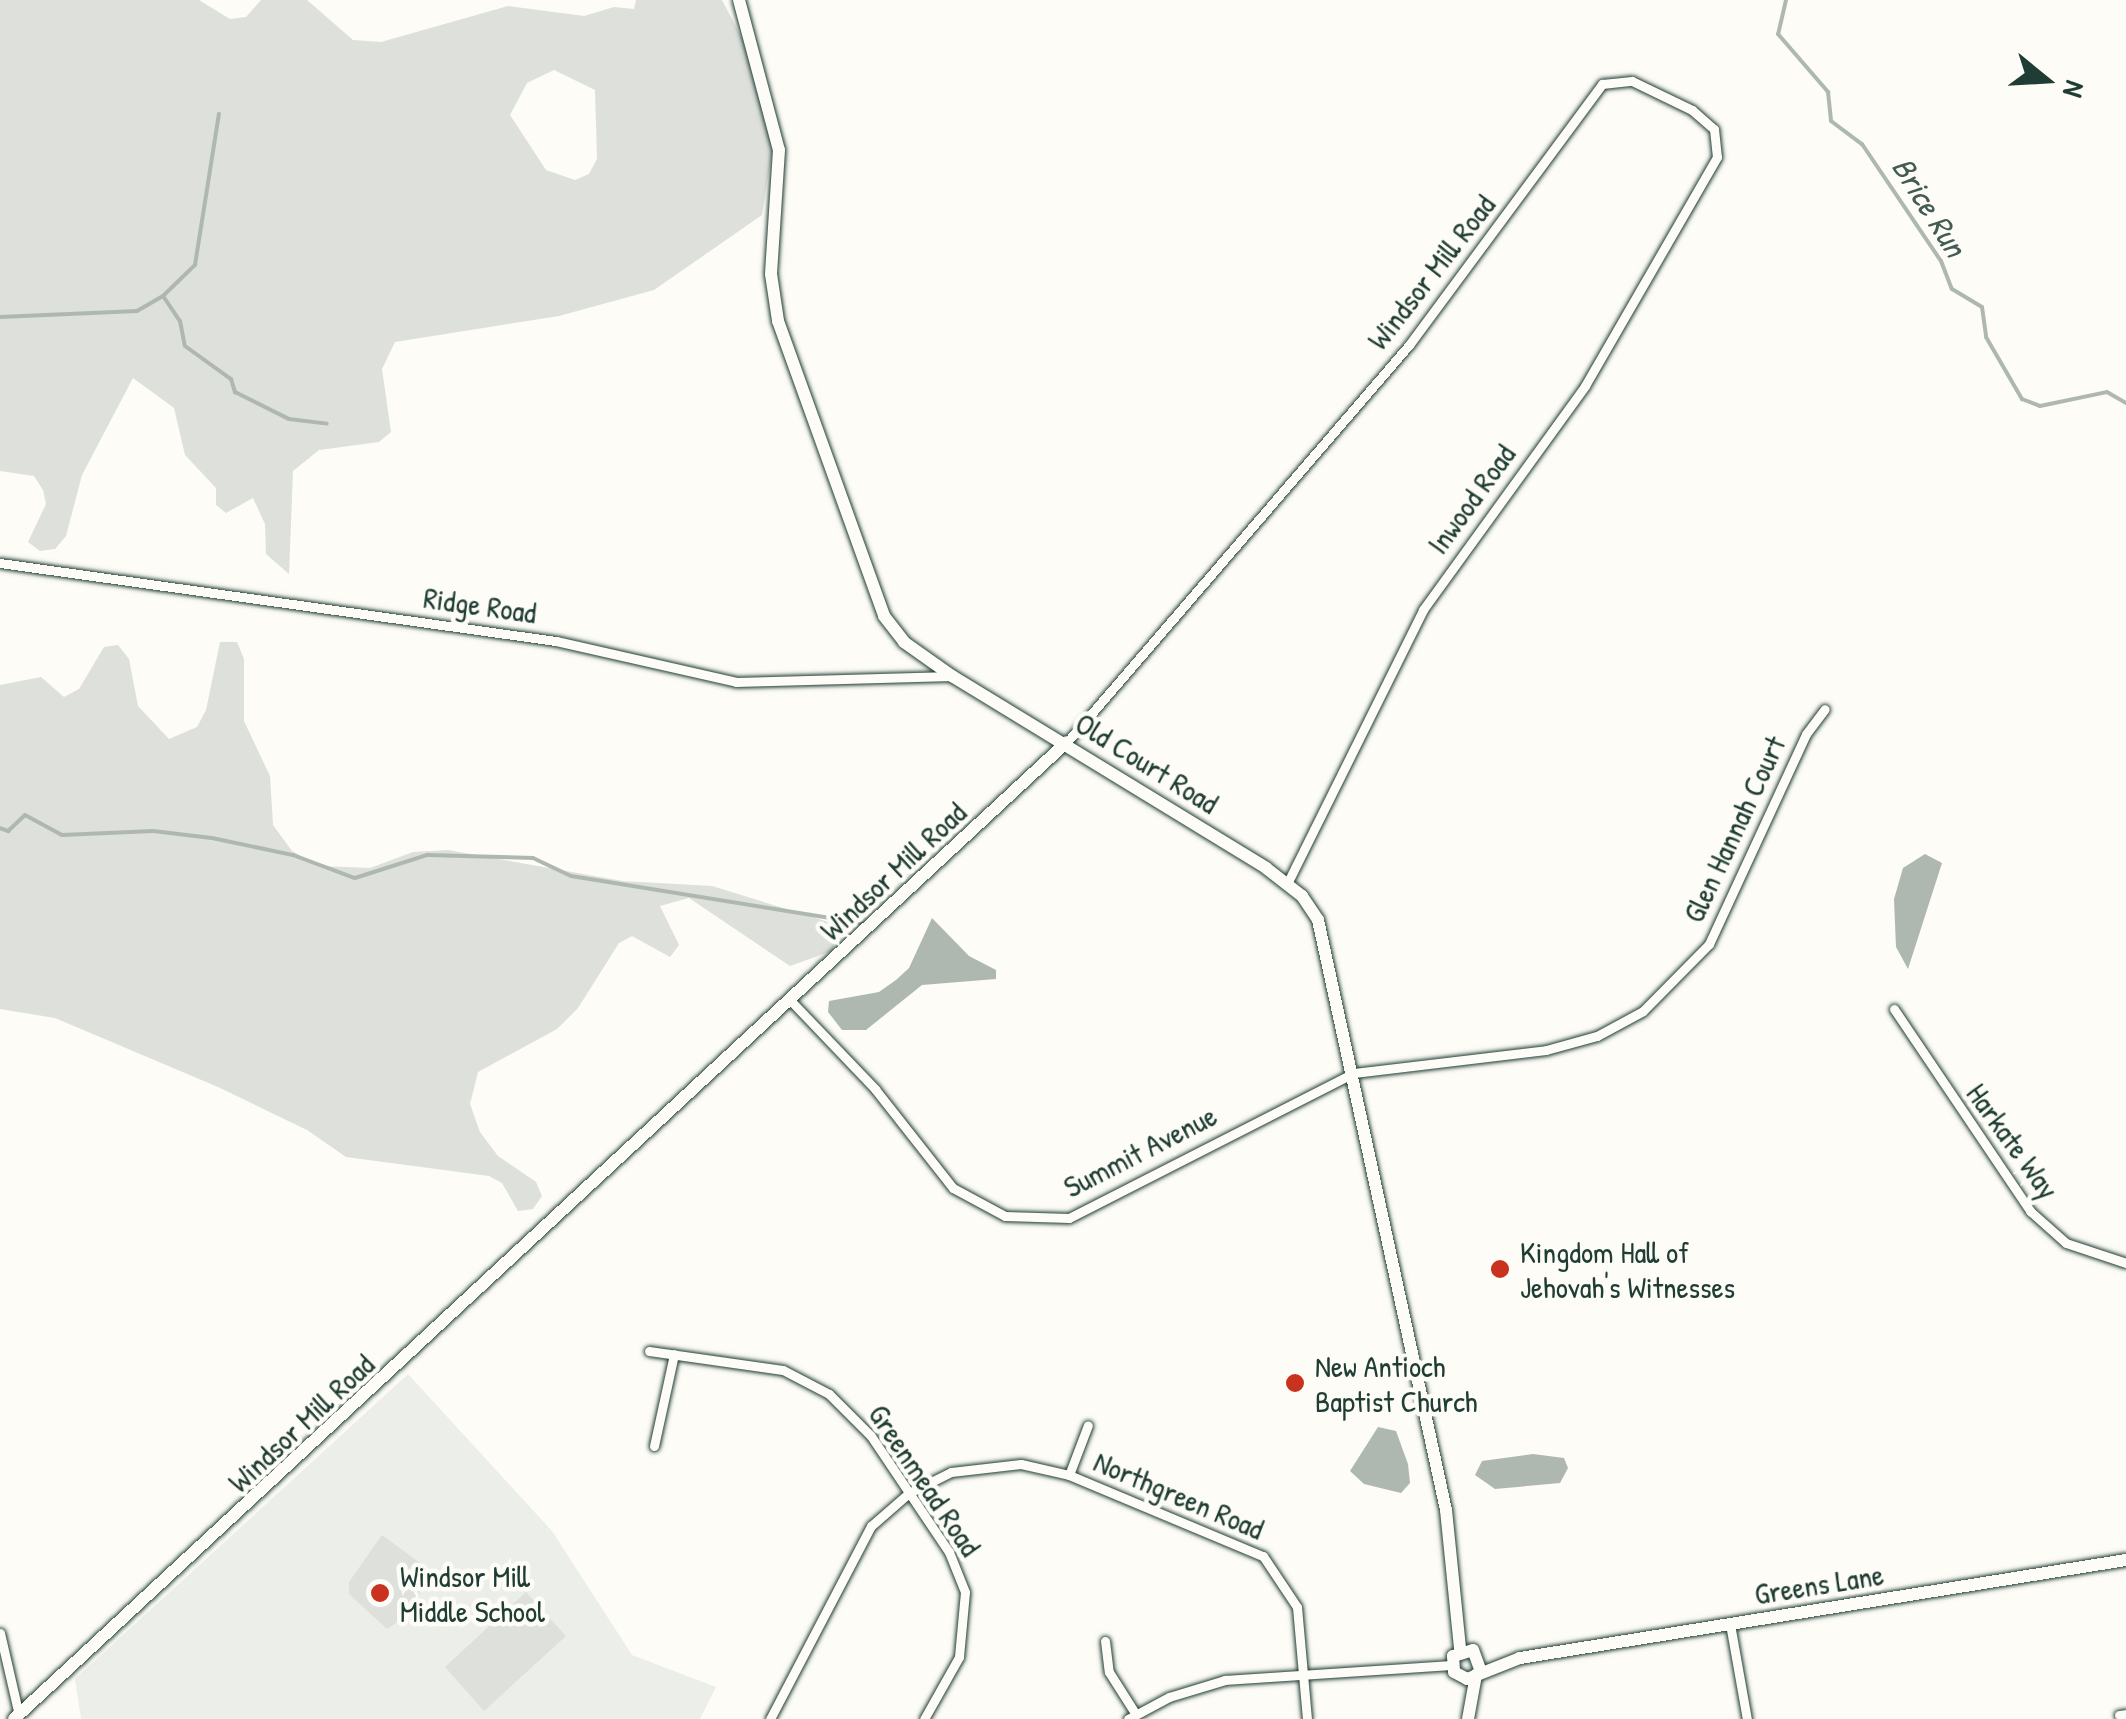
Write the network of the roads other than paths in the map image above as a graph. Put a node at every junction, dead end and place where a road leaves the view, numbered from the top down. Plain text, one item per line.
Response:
1 (739, 0) edge
2 (1717, 157) joint
3 (0, 562) edge
4 (952, 676) junction
5 (1825, 709) dead end
6 (1067, 742) junction
7 (1287, 884) junction
8 (791, 1001) junction
9 (1894, 1009) dead end
10 (1354, 1073) junction
11 (2126, 1263) edge
12 (649, 1351) dead end
13 (674, 1354) junction
14 (1088, 1425) dead end
15 (654, 1446) dead end
16 (1069, 1476) junction
17 (909, 1493) junction
18 (2126, 1560) edge
19 (1730, 1624) junction
20 (0, 1633) edge
21 (1104, 1640) dead end
22 (1472, 1663) junction
23 (1451, 1666) joint
24 (1304, 1675) junction
25 (1131, 1716) edge
26 (17, 1717) edge
27 (770, 1719) edge
28 (924, 1719) edge
29 (1307, 1719) edge
30 (1468, 1719) edge
31 (1747, 1719) edge

1 - 4 main road, Old Court Road
2 - 6 street, Windsor Mill Road
2 - 7 street, Inwood Road
3 - 4 street, Ridge Road
4 - 6 main road, Old Court Road
5 - 10 street, Glen Hannah Court
6 - 7 main road, Old Court Road
6 - 8 main road, Windsor Mill Road
7 - 10 main road, Old Court Road
8 - 10 street, Summit Avenue
8 - 26 main road, Windsor Mill Road
9 - 11 street, Harkate Way
10 - 22 main road, Old Court Road
12 - 13 street, Greenmead Road
13 - 15 street
13 - 17 street, Greenmead Road
14 - 16 street
16 - 17 street, Northgreen Road
16 - 24 street, Northgreen Road
17 - 27 street, Northgreen Road
17 - 28 street, Greenmead Road
18 - 19 main road, Greens Lane
19 - 22 main road, Greens Lane
19 - 31 street
20 - 26 street
21 - 25 street
22 - 23 main road
22 - 30 main road, Old Court Road
23 - 24 street
24 - 25 street
24 - 29 street, Northgreen Road

